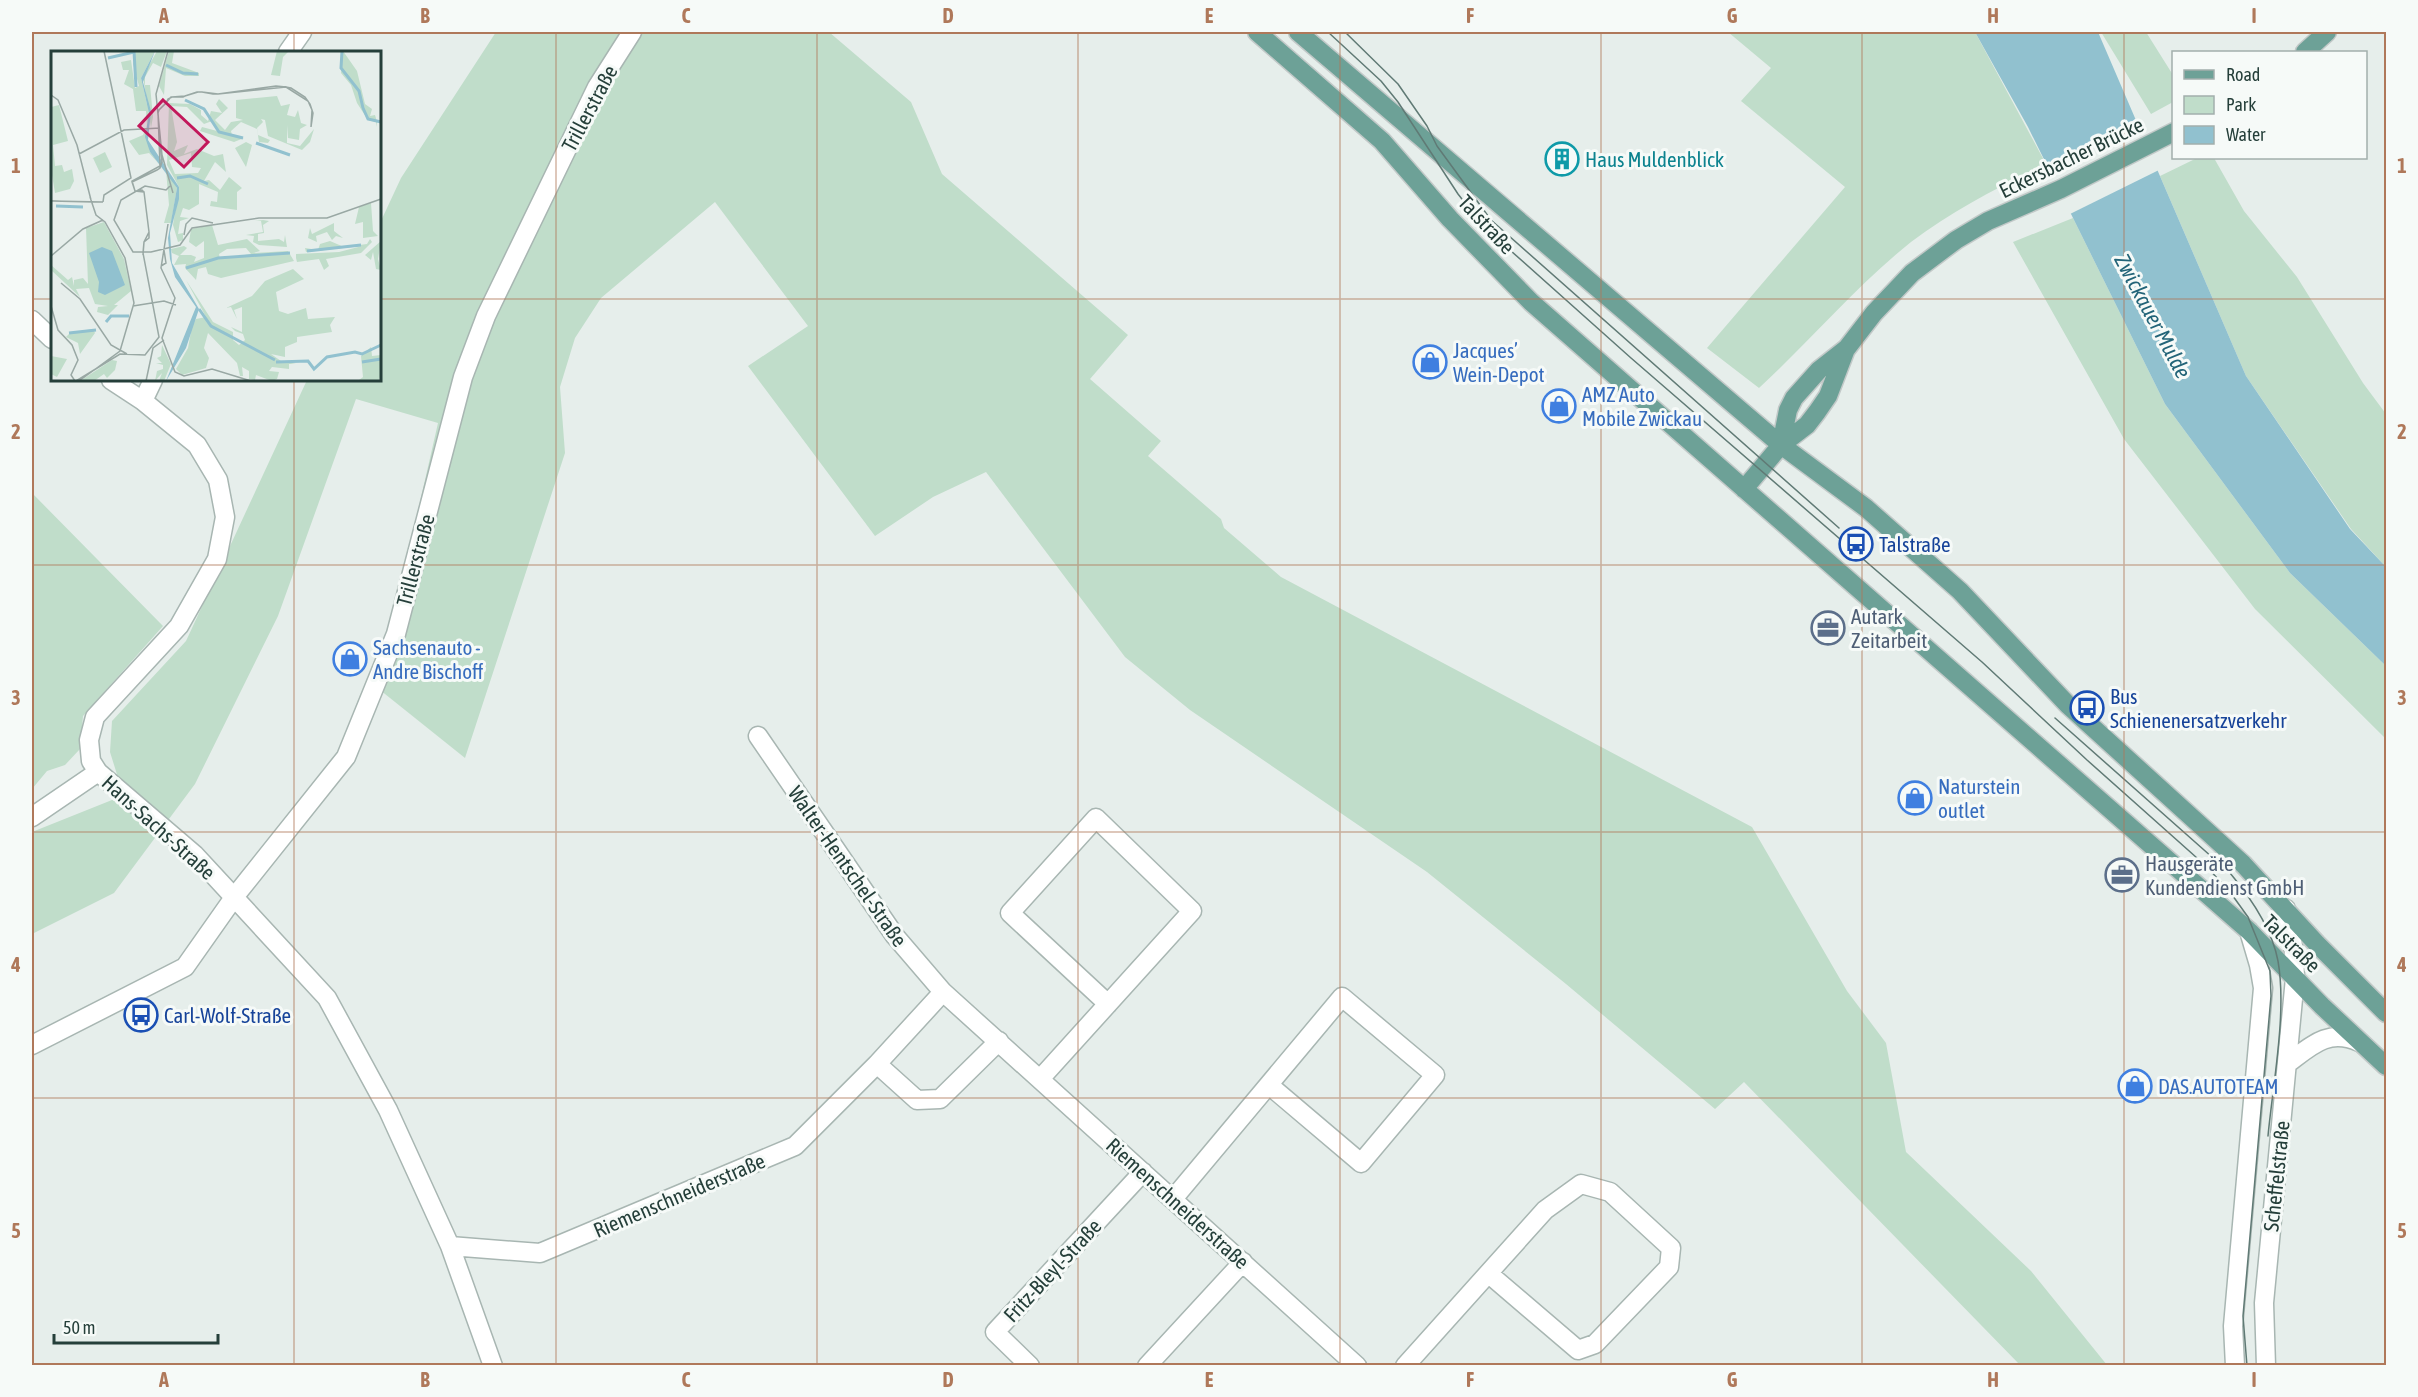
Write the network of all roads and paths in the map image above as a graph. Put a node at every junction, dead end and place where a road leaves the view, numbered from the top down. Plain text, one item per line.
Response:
1 (302, 32) edge
2 (632, 32) edge
3 (1257, 32) edge
4 (1298, 32) edge
5 (2327, 32) edge
6 (289, 51) edge
7 (2306, 51) edge
8 (2172, 133) edge
9 (32, 320) edge
10 (51, 338) edge
11 (1847, 348) junction
12 (113, 381) edge
13 (153, 381) edge
14 (143, 401) junction
15 (1781, 445) junction
16 (1744, 489) junction
17 (758, 736) dead end
18 (98, 772) junction
19 (32, 817) edge
20 (235, 896) junction
21 (2286, 909) junction
22 (2249, 931) junction
23 (2317, 944) junction
24 (2286, 956) junction
25 (2295, 978) junction
26 (2263, 988) junction
27 (943, 992) junction
28 (1108, 1004) junction
29 (2386, 1013) edge
30 (999, 1041) junction
31 (2359, 1042) junction
32 (32, 1045) edge
33 (877, 1064) junction
34 (2287, 1064) junction
35 (2386, 1066) edge
36 (1040, 1079) junction
37 (1269, 1085) junction
38 (1143, 1172) junction
39 (1173, 1199) junction
40 (450, 1246) junction
41 (1243, 1262) junction
42 (1489, 1274) junction
43 (492, 1365) edge
44 (1030, 1365) edge
45 (1147, 1365) edge
46 (1358, 1365) edge
47 (1405, 1365) edge
48 (2235, 1365) edge
49 (2266, 1365) edge

1 - 6 street
2 - 20 street, Trillerstraße
3 - 16 main road, Talstraße
4 - 15 main road, Talstraße
5 - 7 main road
8 - 11 main road, Eckersbacher Brücke
9 - 10 street
11 - 15 main road
11 - 15 main road
12 - 14 street, Hans-Sachs-Straße
13 - 14 street
14 - 18 street, Hans-Sachs-Straße
15 - 16 main road
15 - 21 main road, Talstraße
16 - 22 main road, Talstraße
17 - 27 street, Walter-Hentschel-Straße
18 - 19 street
18 - 20 street, Hans-Sachs-Straße
20 - 32 street, Trillerstraße
20 - 40 street
21 - 23 main road, Talstraße
21 - 24 street
22 - 24 main road, Talstraße
22 - 26 street, Scheffelstraße
23 - 24 street
23 - 29 main road, Talstraße
24 - 25 main road, Talstraße
24 - 26 street, Scheffelstraße
25 - 31 main road, Talstraße
25 - 34 street, Scheffelstraße
26 - 48 street, Scheffelstraße
27 - 30 street, Riemenschneiderstraße
27 - 33 street, Riemenschneiderstraße
28 - 28 street
28 - 36 street
30 - 33 street
30 - 36 street, Riemenschneiderstraße
31 - 34 street
31 - 35 main road, Talstraße
33 - 40 street, Riemenschneiderstraße
34 - 49 street, Scheffelstraße
36 - 38 street, Riemenschneiderstraße
37 - 37 street
37 - 39 street
38 - 39 street, Riemenschneiderstraße
38 - 44 street, Fritz-Bleyl-Straße
39 - 41 street, Riemenschneiderstraße
40 - 43 street
41 - 45 street
41 - 46 street, Riemenschneiderstraße
42 - 42 street
42 - 47 street

